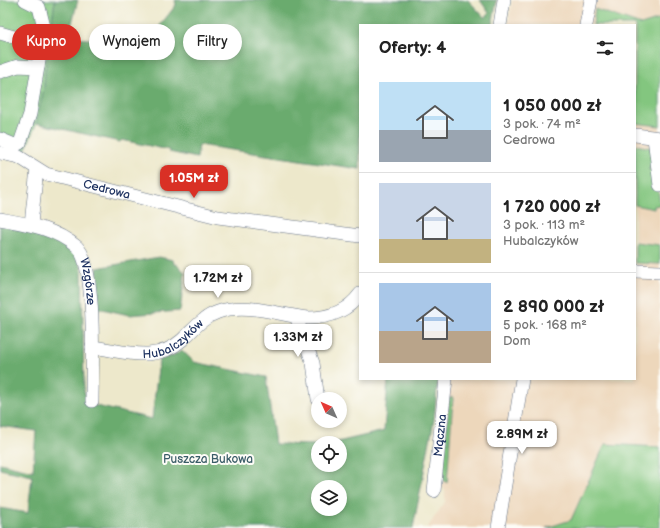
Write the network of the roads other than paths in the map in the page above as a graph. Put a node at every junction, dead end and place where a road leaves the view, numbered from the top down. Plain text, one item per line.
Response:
1 (25, 0) edge
2 (504, 0) edge
3 (592, 0) edge
4 (43, 24) edge
5 (500, 24) edge
6 (586, 24) edge
7 (0, 33) edge
8 (12, 36) edge
9 (39, 60) edge
10 (38, 67) junction
11 (0, 72) edge
12 (636, 135) edge
13 (657, 138) edge
14 (0, 139) edge
15 (9, 153) edge
16 (37, 170) junction
17 (660, 185) edge
18 (0, 219) edge
19 (31, 224) junction
20 (359, 236) edge
21 (636, 271) edge
22 (660, 272) edge
23 (359, 295) edge
24 (298, 317) junction
25 (92, 347) junction
26 (446, 380) edge
27 (522, 380) edge
28 (317, 392) edge
29 (92, 401) dead end
30 (434, 491) dead end
31 (498, 528) edge

1 - 4 street
2 - 5 street
3 - 6 street
7 - 8 street
9 - 10 street
10 - 11 street
10 - 15 street
12 - 13 street
13 - 17 street
14 - 15 street, Cedrowa
15 - 16 street, Cedrowa
16 - 19 street
16 - 20 street, Cedrowa
18 - 19 street, Wzgórze
19 - 25 street, Wzgórze
21 - 22 street
23 - 24 street, Hubalczyków
24 - 25 street, Hubalczyków
24 - 28 street
25 - 29 street, Wzgórze
26 - 30 street, Mączna
27 - 31 street

